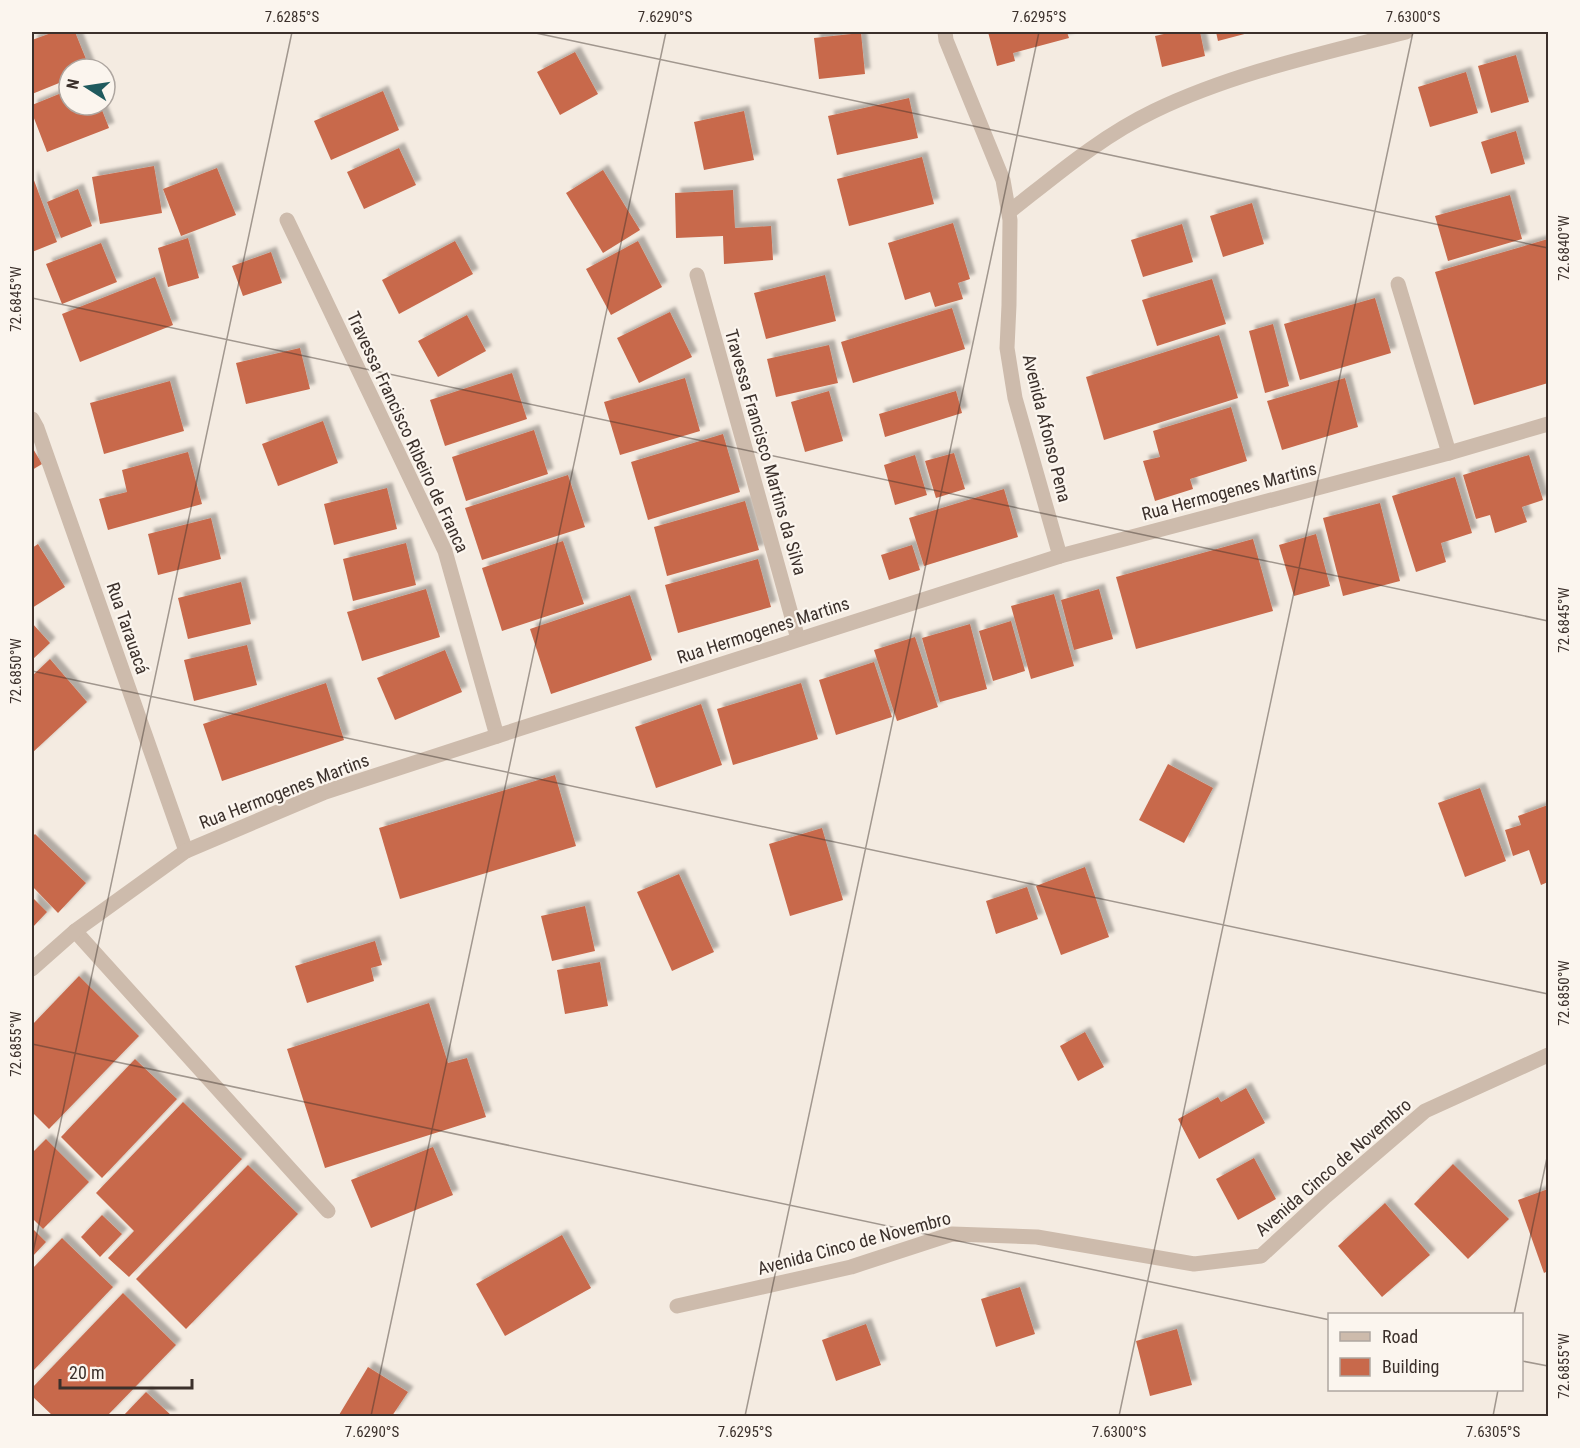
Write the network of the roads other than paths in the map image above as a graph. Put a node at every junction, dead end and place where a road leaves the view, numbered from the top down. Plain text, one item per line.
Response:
1 (945, 32) edge
2 (1406, 32) edge
3 (1009, 212) junction
4 (287, 220) dead end
5 (697, 275) dead end
6 (1398, 284) dead end
7 (32, 419) edge
8 (1548, 424) edge
9 (1449, 453) junction
10 (1060, 556) junction
11 (798, 639) junction
12 (497, 736) junction
13 (186, 851) junction
14 (75, 931) junction
15 (32, 969) edge
16 (1548, 1054) edge
17 (328, 1211) dead end
18 (676, 1306) dead end

1 - 3 street, Avenida Afonso Pena
2 - 3 street
3 - 10 street, Avenida Afonso Pena
4 - 12 street, Travessa Francisco Ribeiro de Franca
5 - 11 street, Travessa Francisco Martins da Silva
6 - 9 street
7 - 13 street, Rua Tarauacá
8 - 9 street, Rua Hermogenes Martins
9 - 10 street, Rua Hermogenes Martins
10 - 11 street, Rua Hermogenes Martins
11 - 12 street, Rua Hermogenes Martins
12 - 13 street, Rua Hermogenes Martins
13 - 14 street, Rua Hermogenes Martins
14 - 15 street, Rua Hermogenes Martins
14 - 17 street
16 - 18 street, Avenida Cinco de Novembro

